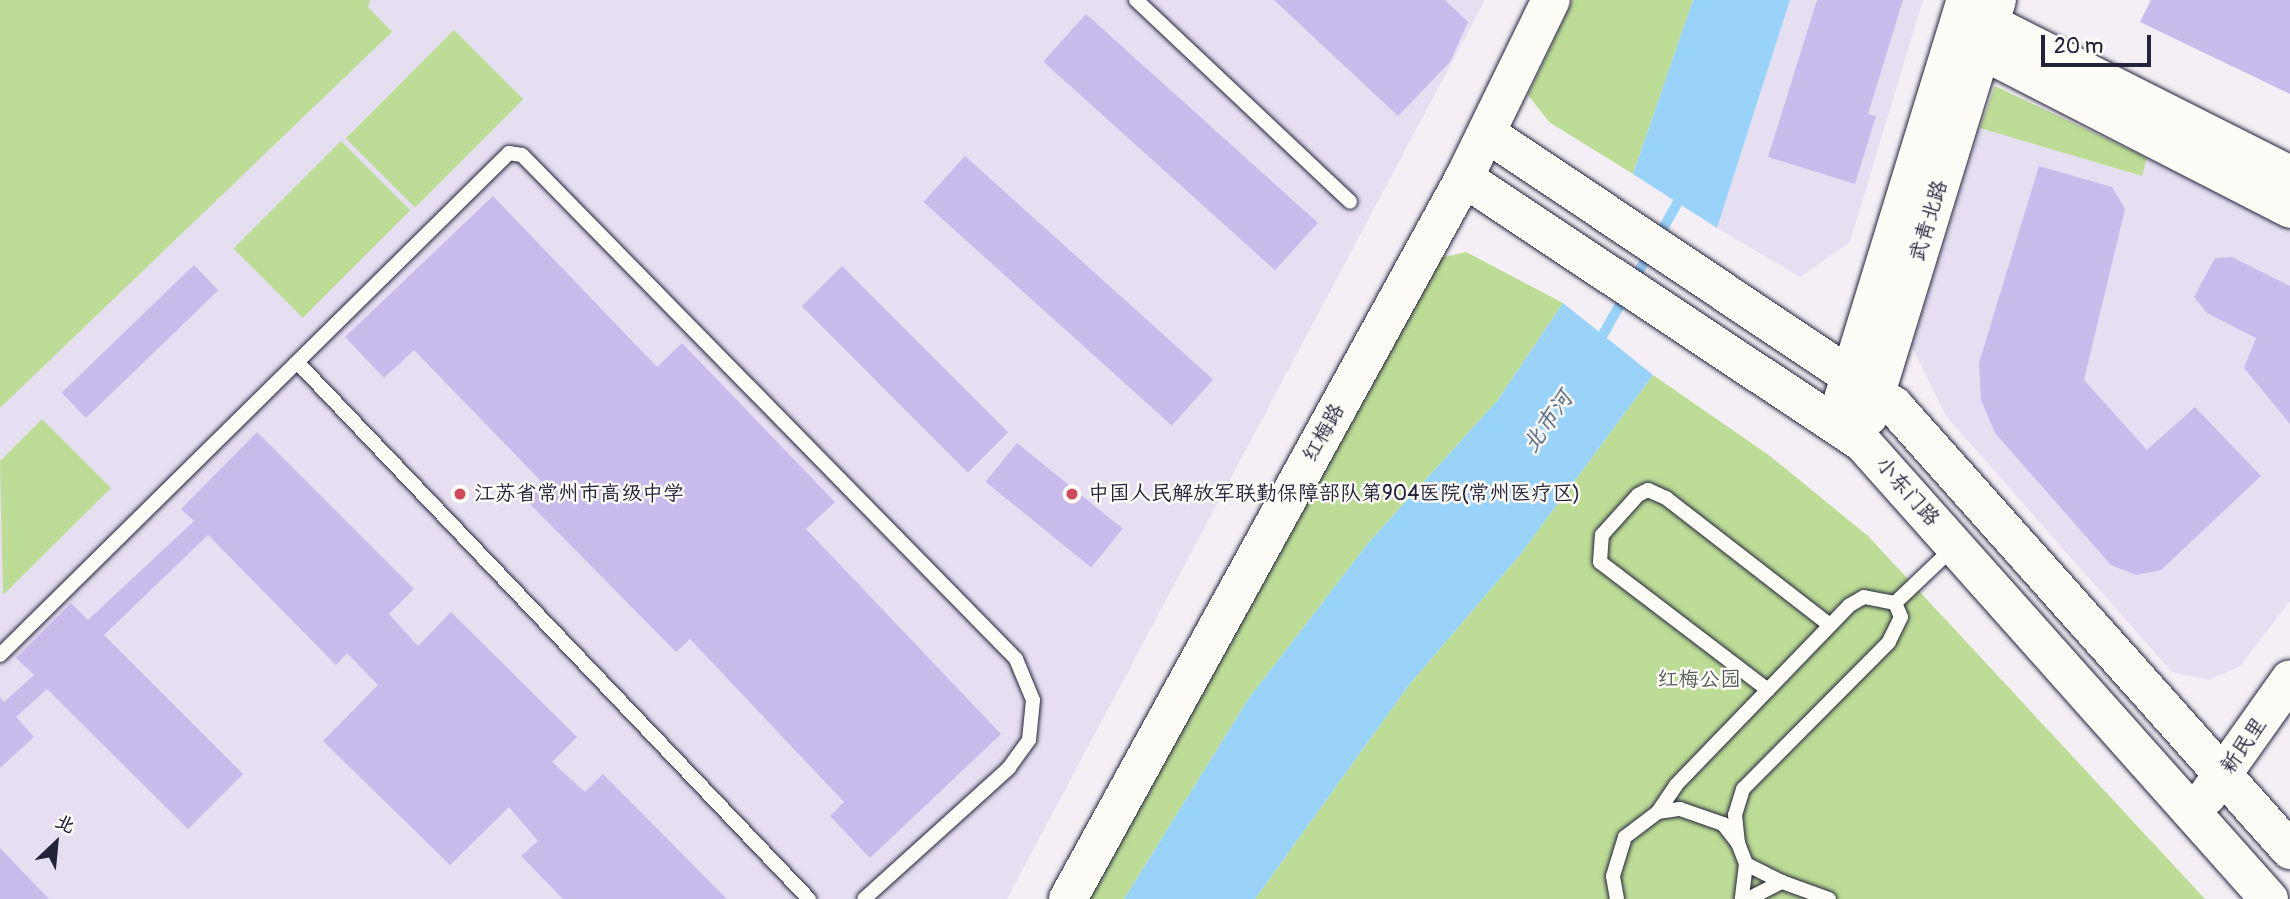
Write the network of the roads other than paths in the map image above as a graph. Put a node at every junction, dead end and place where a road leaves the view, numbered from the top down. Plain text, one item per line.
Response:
1 (1136, 0) edge
2 (1551, 0) edge
3 (1979, 21) edge
4 (1488, 134) junction
5 (2290, 174) edge
6 (1464, 178) junction
7 (1350, 202) dead end
8 (2290, 209) edge
9 (297, 362) junction
10 (1863, 385) junction
11 (1848, 433) junction
12 (1955, 546) junction
13 (1895, 603) junction
14 (1830, 625) junction
15 (0, 655) edge
16 (2290, 679) edge
17 (1768, 690) junction
18 (2223, 777) junction
19 (2194, 811) junction
20 (1658, 812) junction
21 (1738, 843) junction
22 (2290, 850) edge
23 (1746, 864) junction
24 (1782, 882) junction
25 (809, 899) edge
26 (864, 899) edge
27 (1068, 899) edge
28 (1617, 899) edge
29 (1742, 899) edge
30 (1748, 899) edge
31 (1829, 899) edge
32 (2269, 899) edge

1 - 7 lane
2 - 4 street, 红梅路
3 - 5 street
3 - 8 street
3 - 10 street, 武青北路
4 - 6 street, 红梅路
4 - 10 street
6 - 11 street, 小东门路
6 - 27 street, 红梅路
9 - 15 lane
9 - 25 lane
9 - 26 lane
10 - 11 street, 武青北路
10 - 18 street
11 - 12 street, 小东门路
12 - 13 lane
12 - 19 street, 小东门路
13 - 14 lane
13 - 21 lane
14 - 17 lane
14 - 17 lane
16 - 18 street, 新民里
17 - 20 lane
18 - 19 street, 新民里
18 - 22 street
19 - 32 street, 小东门路
20 - 21 lane
20 - 28 lane
21 - 23 lane
23 - 24 lane
23 - 29 lane
24 - 30 lane
24 - 31 lane

